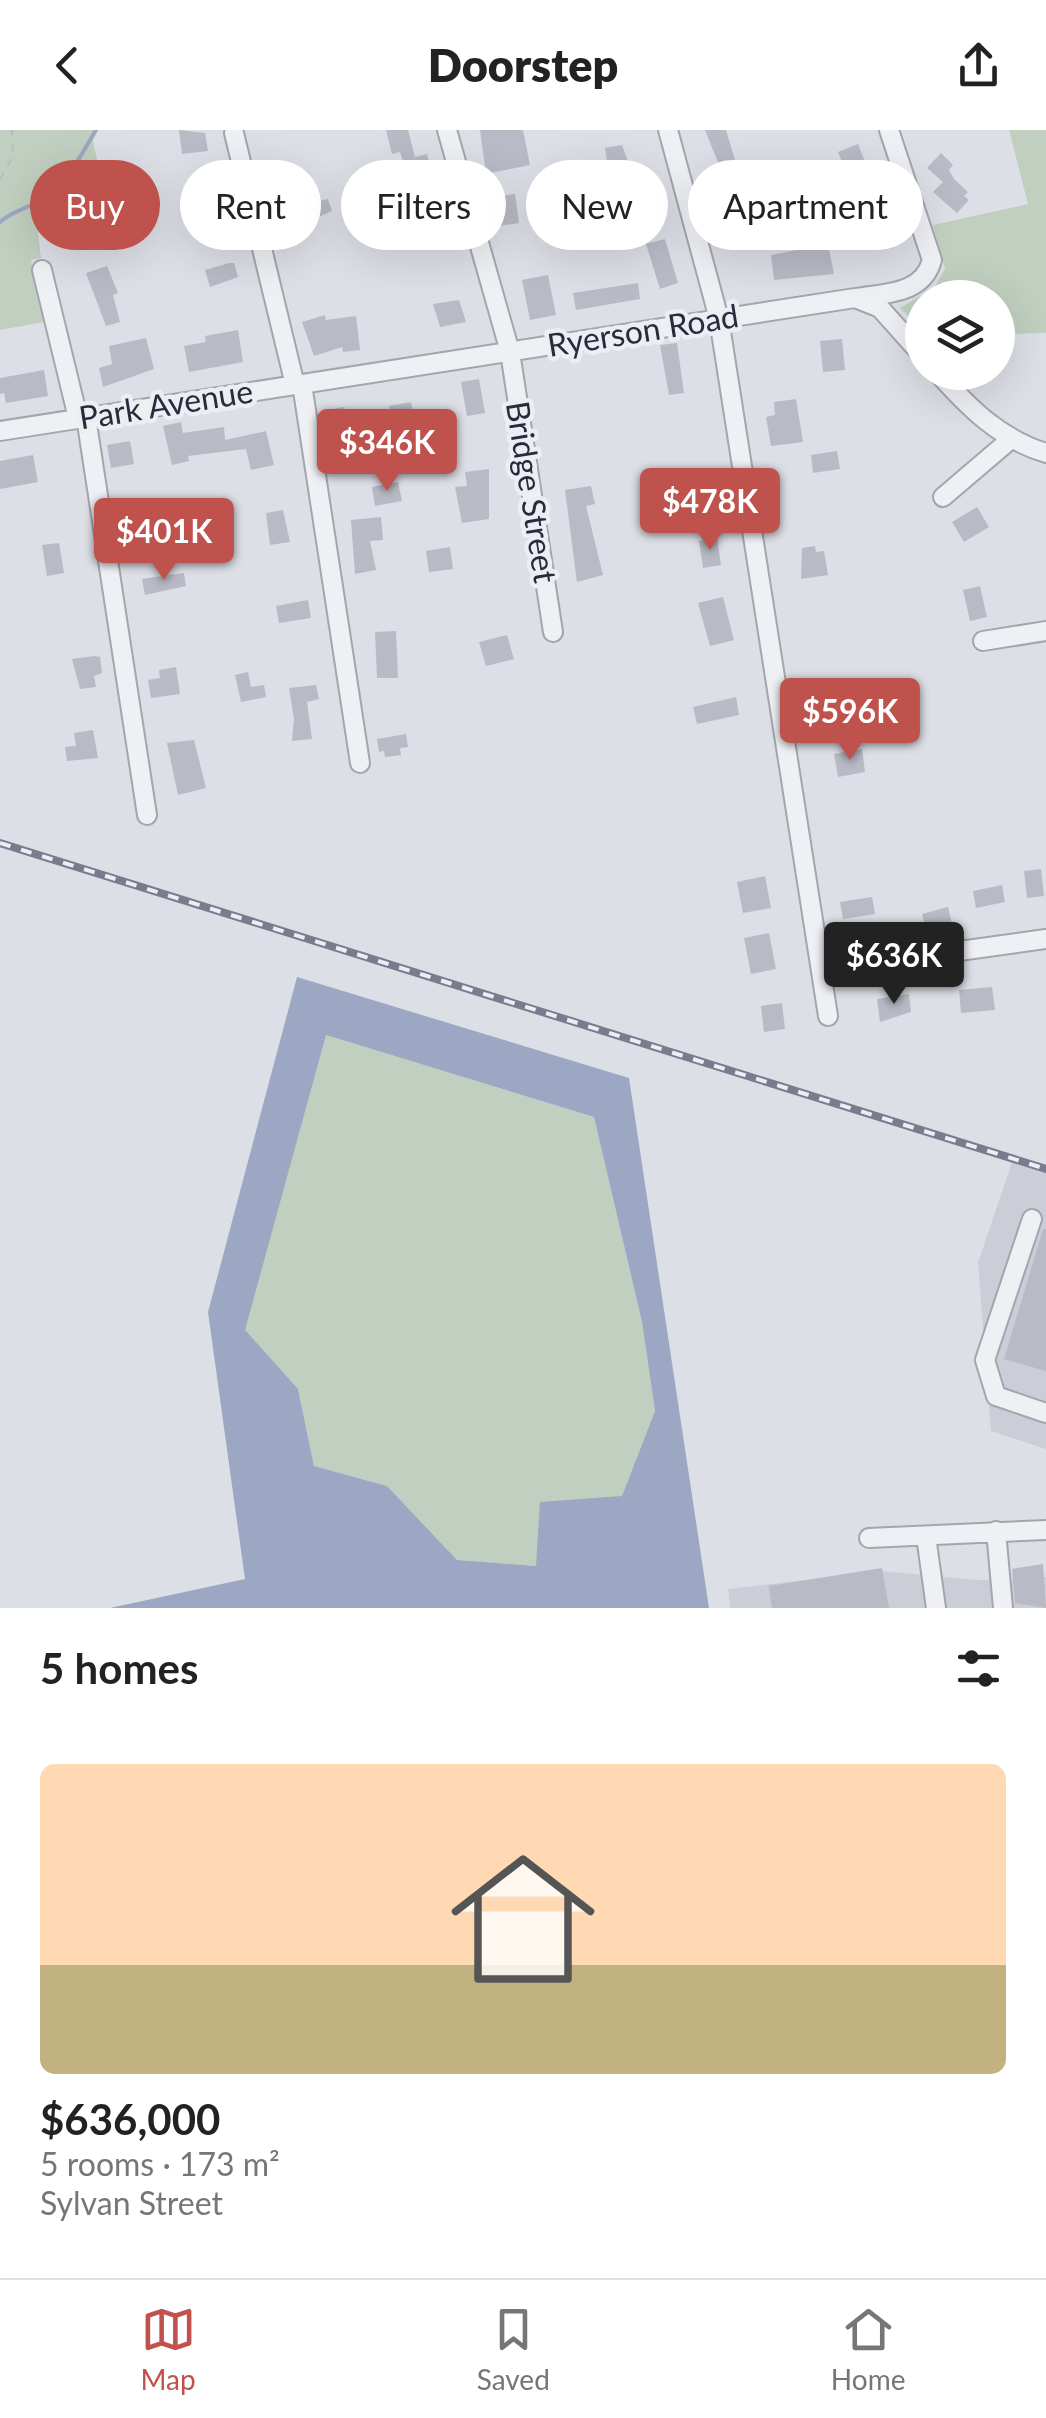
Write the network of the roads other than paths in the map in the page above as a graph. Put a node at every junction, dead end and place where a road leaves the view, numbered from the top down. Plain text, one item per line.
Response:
1 (447, 130) edge
2 (668, 130) edge
3 (889, 130) edge
4 (234, 133) dead end
5 (42, 270) dead end
6 (857, 298) junction
7 (719, 319) junction
8 (905, 337) edge
9 (510, 352) junction
10 (299, 385) junction
11 (954, 390) edge
12 (82, 417) junction
13 (0, 431) edge
14 (1011, 439) junction
15 (1046, 453) edge
16 (943, 497) dead end
17 (1046, 631) edge
18 (554, 632) dead end
19 (983, 640) dead end
20 (360, 763) dead end
21 (147, 814) dead end
22 (1046, 939) edge
23 (822, 970) junction
24 (828, 1016) dead end
25 (1032, 1219) dead end
26 (1046, 1413) edge
27 (1046, 1530) edge
28 (996, 1532) junction
29 (926, 1536) junction
30 (869, 1538) dead end
31 (936, 1608) edge
32 (1003, 1608) edge

1 - 9 street, Ryerson Road
2 - 7 street
3 - 6 street, Ryerson Road
4 - 10 street
5 - 12 street
6 - 7 street, Ryerson Road
6 - 8 street
7 - 9 street, Ryerson Road
7 - 23 street
9 - 10 street, Park Avenue
9 - 18 street, Bridge Street
10 - 12 street, Park Avenue
10 - 20 street
11 - 14 street
12 - 13 street, Park Avenue
12 - 21 street
14 - 15 street
14 - 16 street
17 - 19 street
22 - 23 street
23 - 24 street
25 - 26 street
27 - 28 street
28 - 29 street
28 - 32 street
29 - 30 street
29 - 31 street

